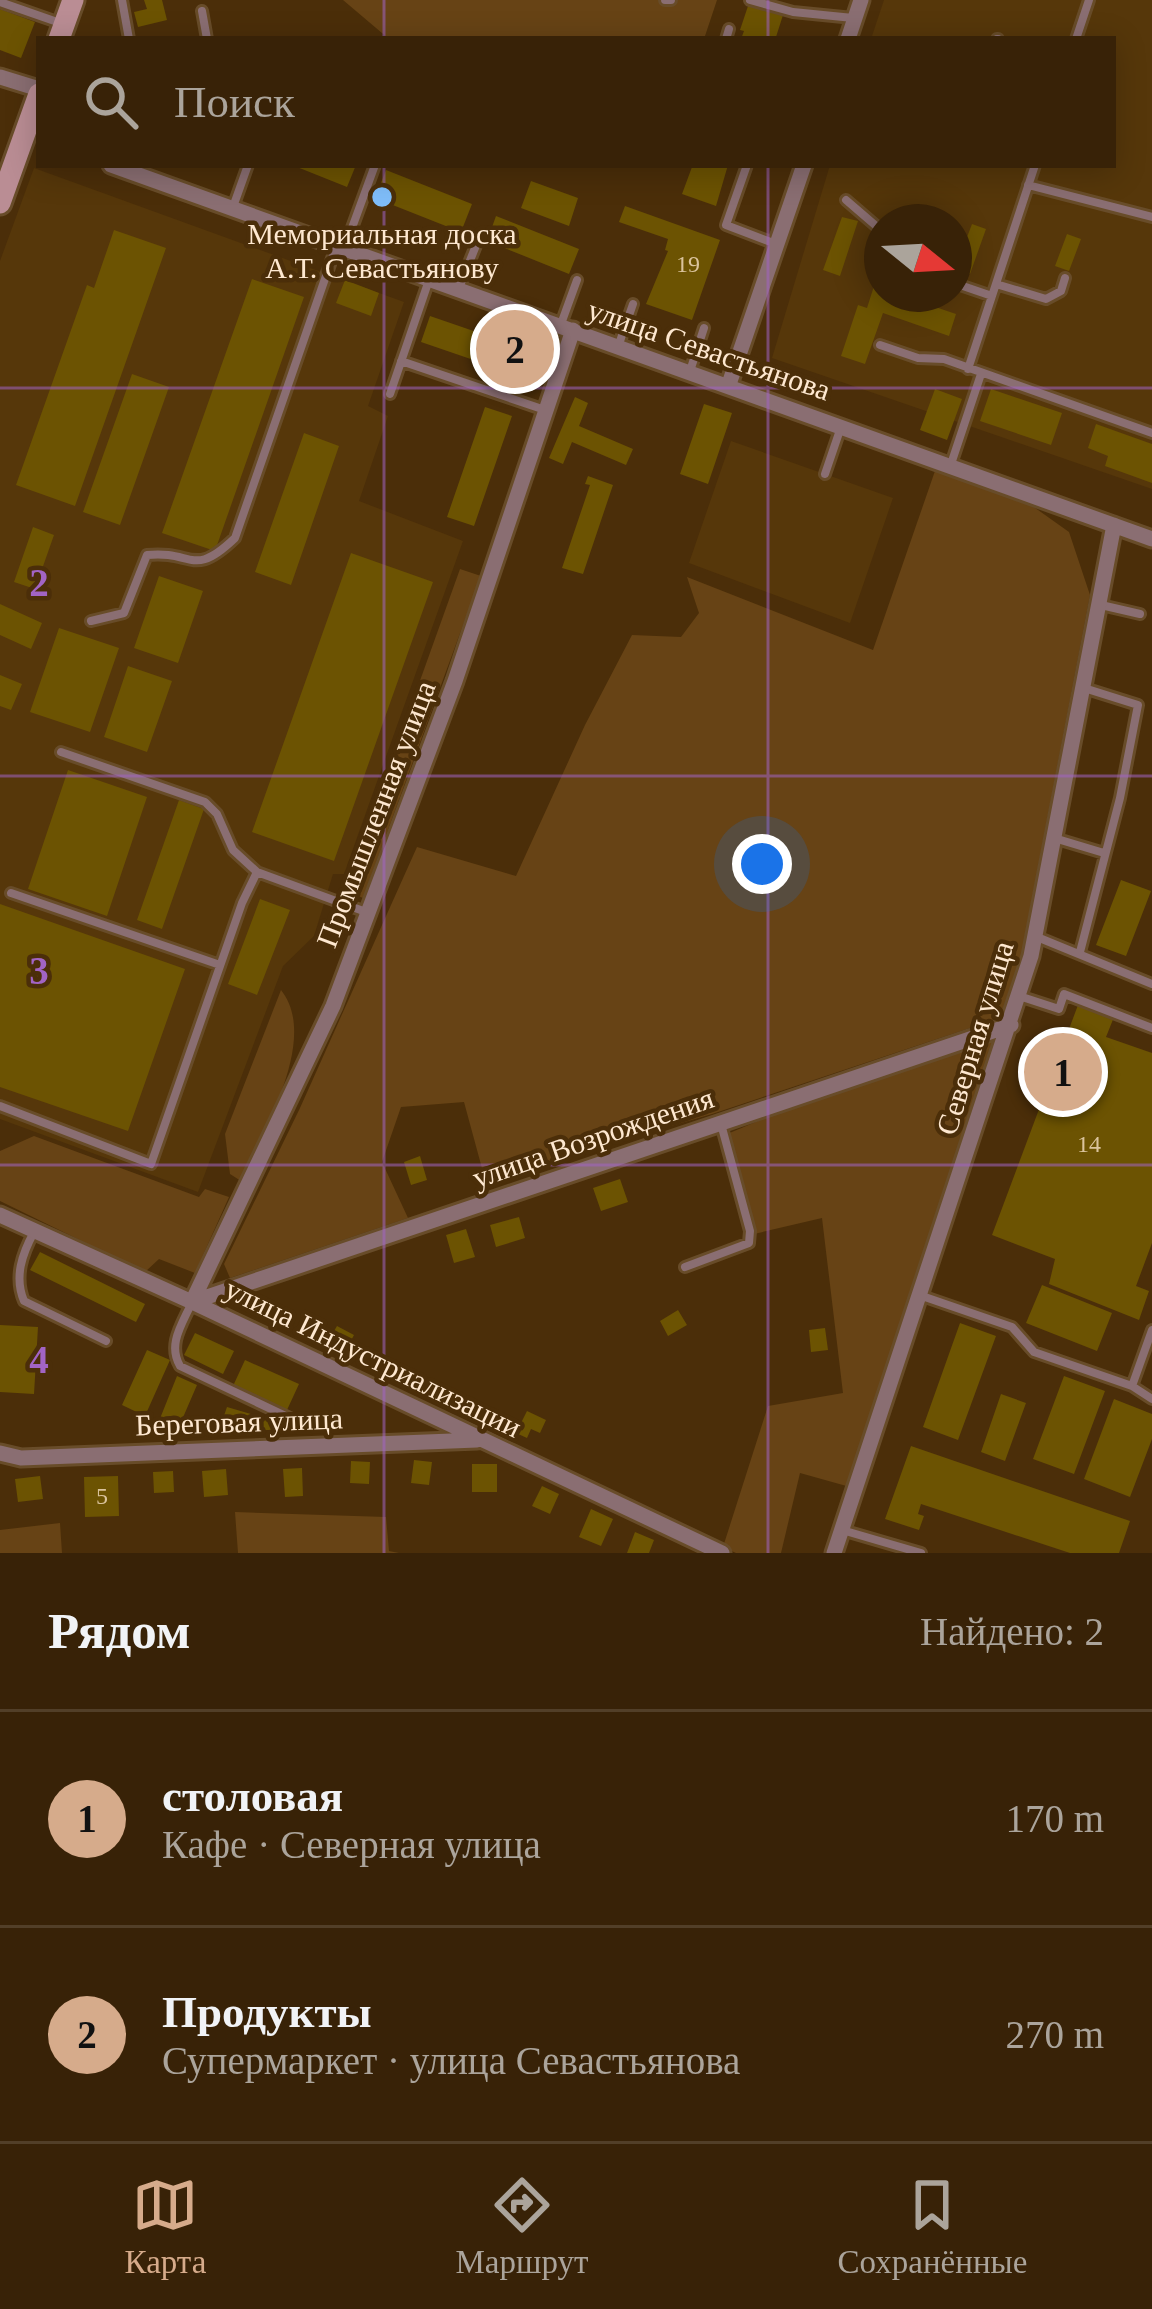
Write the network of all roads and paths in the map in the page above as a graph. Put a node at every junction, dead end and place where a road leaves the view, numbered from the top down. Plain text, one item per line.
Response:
1 (73, 0) edge
2 (122, 0) edge
3 (750, 0) edge
4 (861, 0) edge
5 (1089, 0) edge
6 (0, 2) edge
7 (202, 11) dead end
8 (855, 18) junction
9 (62, 32) edge
10 (128, 36) edge
11 (206, 36) edge
12 (849, 36) edge
13 (1077, 36) edge
14 (0, 77) edge
15 (36, 91) edge
16 (32, 137) edge
17 (120, 168) edge
18 (244, 168) edge
19 (374, 168) edge
20 (746, 168) edge
21 (803, 168) edge
22 (1033, 168) edge
23 (1028, 185) junction
24 (846, 200) dead end
25 (0, 203) edge
26 (233, 208) junction
27 (864, 216) edge
28 (1152, 217) edge
29 (477, 243) dead end
30 (777, 244) junction
31 (340, 247) junction
32 (1065, 278) dead end
33 (429, 279) junction
34 (577, 280) dead end
35 (996, 284) junction
36 (459, 289) junction
37 (972, 289) edge
38 (992, 296) junction
39 (633, 304) dead end
40 (567, 328) junction
41 (704, 328) dead end
42 (880, 345) dead end
43 (618, 346) junction
44 (401, 361) junction
45 (968, 369) junction
46 (690, 370) junction
47 (981, 374) junction
48 (729, 384) junction
49 (390, 394) dead end
50 (546, 411) junction
51 (842, 425) junction
52 (1152, 433) edge
53 (950, 465) junction
54 (825, 474) dead end
55 (1114, 525) junction
56 (1152, 539) edge
57 (1099, 604) junction
58 (1140, 614) dead end
59 (91, 621) dead end
60 (1083, 688) junction
61 (61, 752) dead end
62 (1054, 838) junction
63 (1104, 854) junction
64 (256, 872) junction
65 (11, 892) dead end
66 (368, 912) junction
67 (1035, 936) junction
68 (1080, 952) junction
69 (220, 965) junction
70 (1152, 984) edge
71 (1019, 996) junction
72 (1011, 1024) junction
73 (1152, 1028) edge
74 (0, 1106) edge
75 (721, 1123) junction
76 (0, 1215) edge
77 (35, 1231) junction
78 (685, 1267) dead end
79 (920, 1296) junction
80 (192, 1301) junction
81 (1152, 1330) edge
82 (106, 1341) dead end
83 (1132, 1386) junction
84 (1152, 1399) edge
85 (290, 1418) dead end
86 (480, 1440) junction
87 (0, 1453) edge
88 (842, 1531) junction
89 (722, 1553) edge
90 (834, 1553) edge
91 (921, 1553) edge

1 - 9 street
2 - 10 lane
3 - 8 lane
4 - 8 street
5 - 13 lane
6 - 9 lane
7 - 11 lane
8 - 12 street
14 - 15 street
16 - 25 street
17 - 26 street, улица Севастьянова
18 - 26 lane
19 - 31 lane
20 - 30 lane
21 - 30 street
22 - 23 lane
23 - 28 lane
23 - 35 lane
24 - 27 lane
26 - 31 street, улица Севастьянова
29 - 36 lane
30 - 48 street
31 - 33 street, улица Севастьянова
31 - 59 lane
32 - 35 lane
33 - 36 street, улица Севастьянова
33 - 44 lane
34 - 40 lane
35 - 38 lane
36 - 40 street, улица Севастьянова
37 - 38 lane
38 - 45 lane
39 - 43 lane
40 - 43 street, улица Севастьянова
40 - 50 street, Промышленная улица
41 - 46 lane
42 - 45 lane
43 - 46 street, улица Севастьянова
44 - 49 lane
44 - 50 lane
45 - 47 lane
46 - 48 street, улица Севастьянова
47 - 52 lane
47 - 53 lane
48 - 51 street, улица Севастьянова
50 - 66 street, Промышленная улица
51 - 53 street, улица Севастьянова
51 - 54 lane
53 - 55 street, улица Севастьянова
55 - 56 street, улица Севастьянова
55 - 57 street, Северная улица
57 - 58 lane
57 - 60 street, Северная улица
60 - 62 street, Северная улица
60 - 63 lane
61 - 64 lane
62 - 63 lane
62 - 67 street, Северная улица
63 - 68 lane
64 - 66 lane
64 - 69 lane
65 - 69 lane
66 - 80 street, Промышленная улица
67 - 68 lane
67 - 71 street, Северная улица
68 - 70 lane
69 - 74 lane
71 - 72 street, Северная улица
71 - 73 lane
72 - 75 street, улица Возрождения
72 - 79 street, Северная улица
75 - 78 lane
75 - 80 street, улица Возрождения
76 - 77 street, улица Индустриализации
77 - 80 street, улица Индустриализации
77 - 82 lane
79 - 83 lane
79 - 88 street, Северная улица
80 - 85 lane
80 - 86 street, улица Индустриализации
81 - 83 lane
83 - 84 lane
86 - 87 street, Береговая улица
86 - 89 street, улица Индустриализации
88 - 90 street, Северная улица
88 - 91 lane

